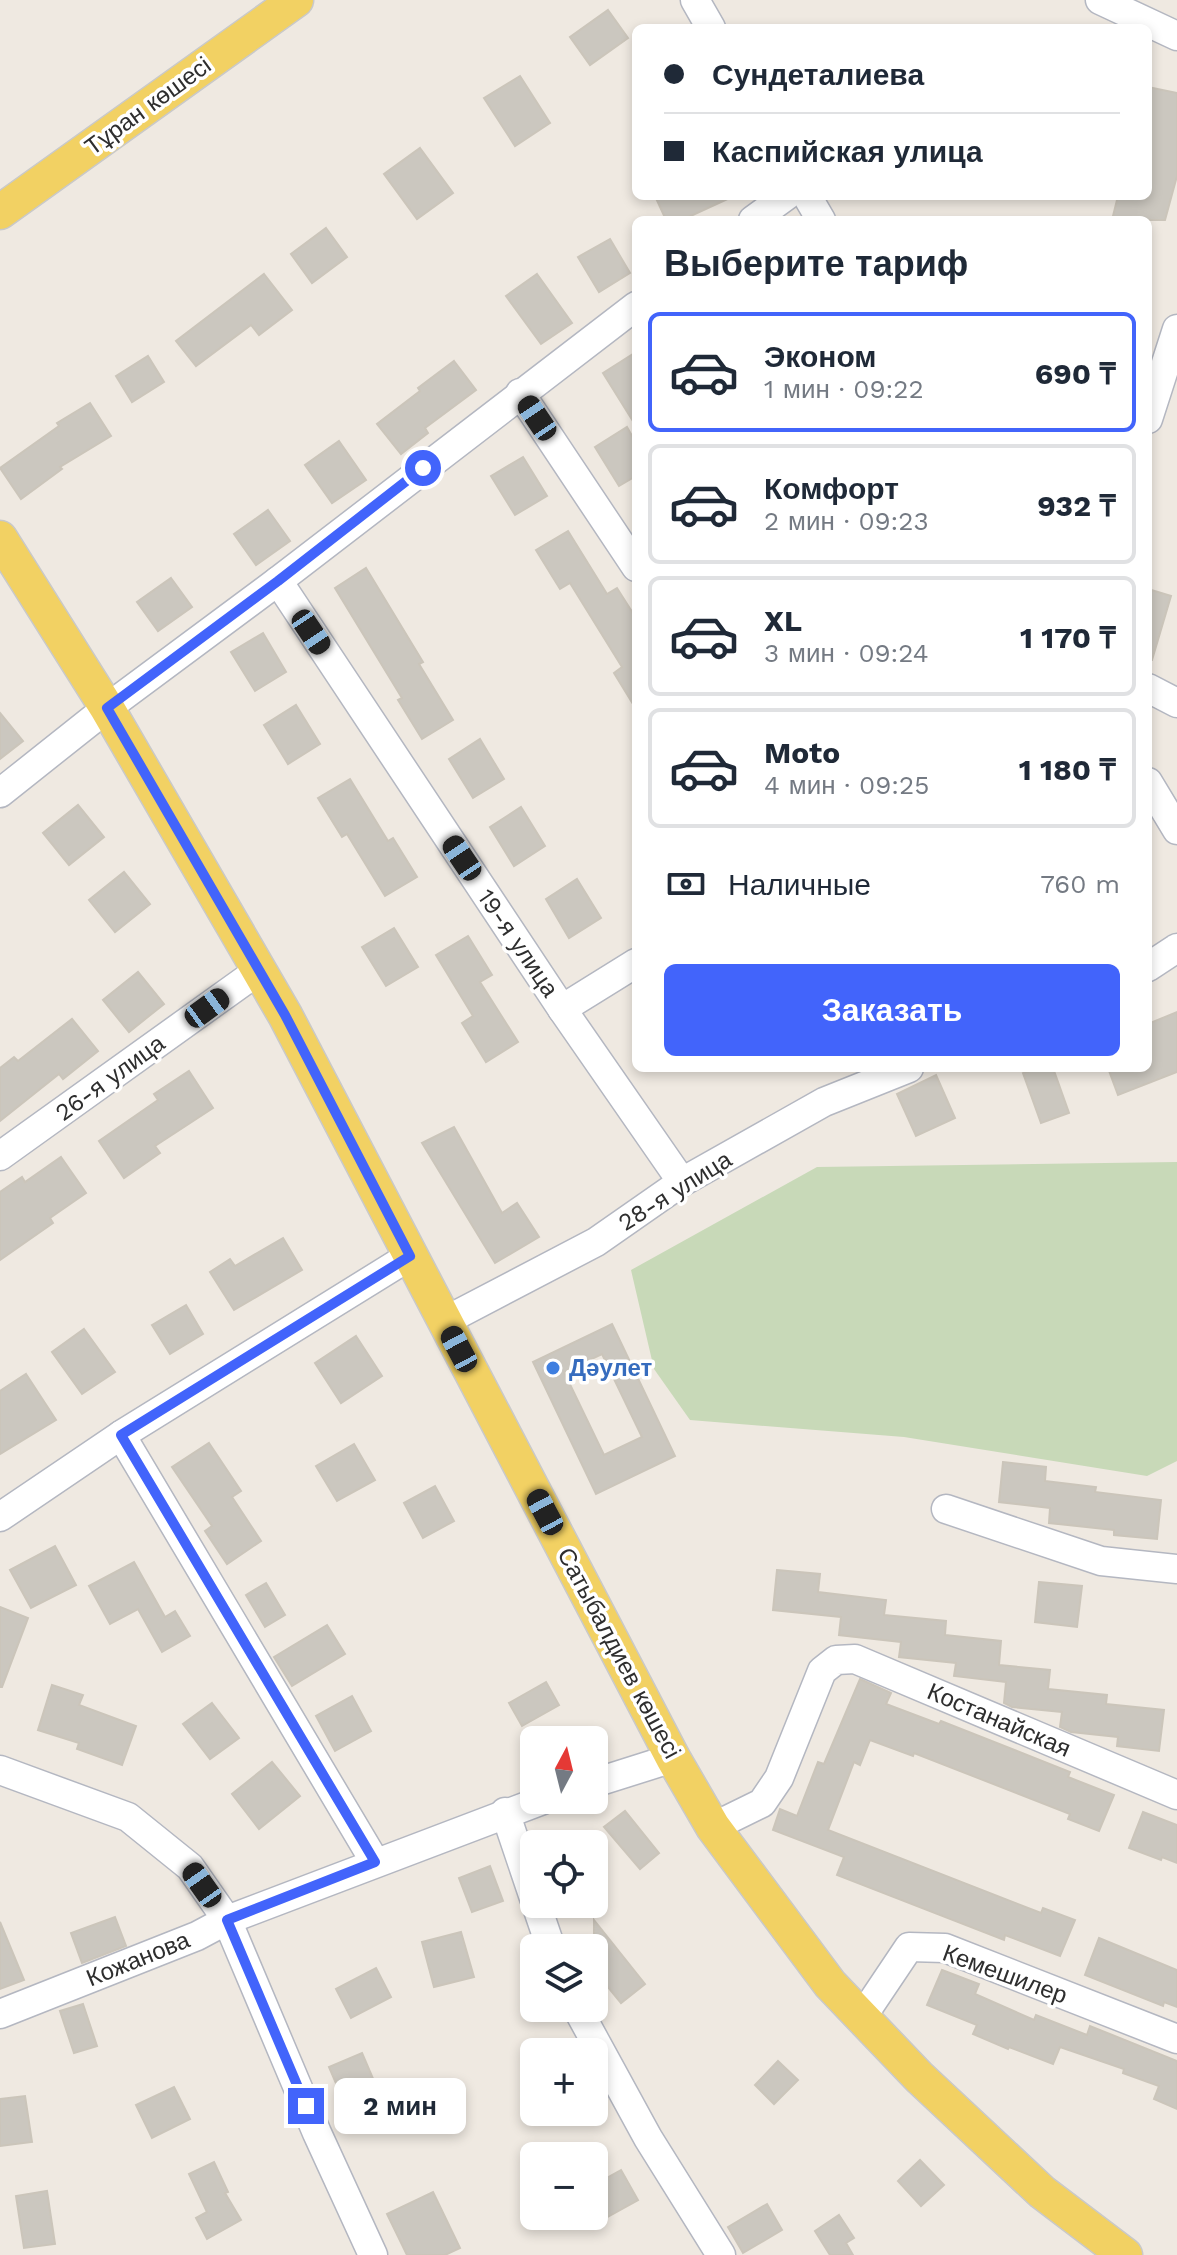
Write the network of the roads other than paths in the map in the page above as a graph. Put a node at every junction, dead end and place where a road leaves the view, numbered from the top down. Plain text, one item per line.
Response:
1 (296, 0) edge
2 (695, 0) edge
3 (1100, 0) edge
4 (709, 24) edge
5 (1151, 24) edge
6 (1152, 24) edge
7 (1177, 36) edge
8 (780, 200) edge
9 (0, 212) edge
10 (758, 216) edge
11 (632, 309) edge
12 (1177, 329) edge
13 (520, 393) junction
14 (1152, 407) edge
15 (0, 538) edge
16 (632, 561) edge
17 (278, 581) junction
18 (1152, 690) edge
19 (1177, 703) edge
20 (107, 708) junction
21 (1152, 789) edge
22 (0, 793) edge
23 (1177, 830) edge
24 (1177, 948) edge
25 (1152, 964) edge
26 (632, 965) edge
27 (258, 971) junction
28 (562, 1009) junction
29 (899, 1072) edge
30 (0, 1156) edge
31 (682, 1182) junction
32 (410, 1256) junction
33 (445, 1321) junction
34 (121, 1435) junction
35 (946, 1509) dead end
36 (0, 1517) edge
37 (1177, 1569) edge
38 (673, 1758) junction
39 (0, 1770) edge
40 (608, 1779) edge
41 (1177, 1795) edge
42 (520, 1807) edge
43 (505, 1812) junction
44 (713, 1827) junction
45 (520, 1856) edge
46 (375, 1862) junction
47 (227, 1920) junction
48 (0, 2014) edge
49 (862, 2017) junction
50 (585, 2022) edge
51 (1177, 2039) edge
52 (373, 2255) edge
53 (721, 2255) edge
54 (1125, 2255) edge

1 - 9 main road, Тұран көшесі
2 - 4 street
3 - 5 street
6 - 7 street
8 - 10 street
11 - 13 street
12 - 14 street
13 - 16 street
13 - 17 street
15 - 20 main road, Сатыбалдиев көшесі
17 - 20 street
17 - 28 street, 19-я улица
18 - 19 street
20 - 22 street
20 - 27 main road, Сатыбалдиев көшесі
21 - 23 street
24 - 25 street
26 - 28 street
27 - 30 street, 26-я улица
27 - 32 main road, Сатыбалдиев көшесі
28 - 31 street, 19-я улица
29 - 31 street, 28-я улица
31 - 33 street, 28-я улица
32 - 33 main road, Сатыбалдиев көшесі
32 - 34 street
33 - 38 main road, Сатыбалдиев көшесі
34 - 36 street
34 - 46 street
35 - 37 street
38 - 40 street
38 - 44 main road, Сатыбалдиев көшесі
39 - 47 street
41 - 44 street, Костанайская
42 - 43 street, Кожанова
43 - 45 street
43 - 46 street, Кожанова
44 - 49 main road, Сатыбалдиев көшесі
46 - 47 street, Кожанова
47 - 48 street, Кожанова
47 - 52 street
49 - 51 street, Кемешилер
49 - 54 main road, Сатыбалдиев көшесі
50 - 53 street

